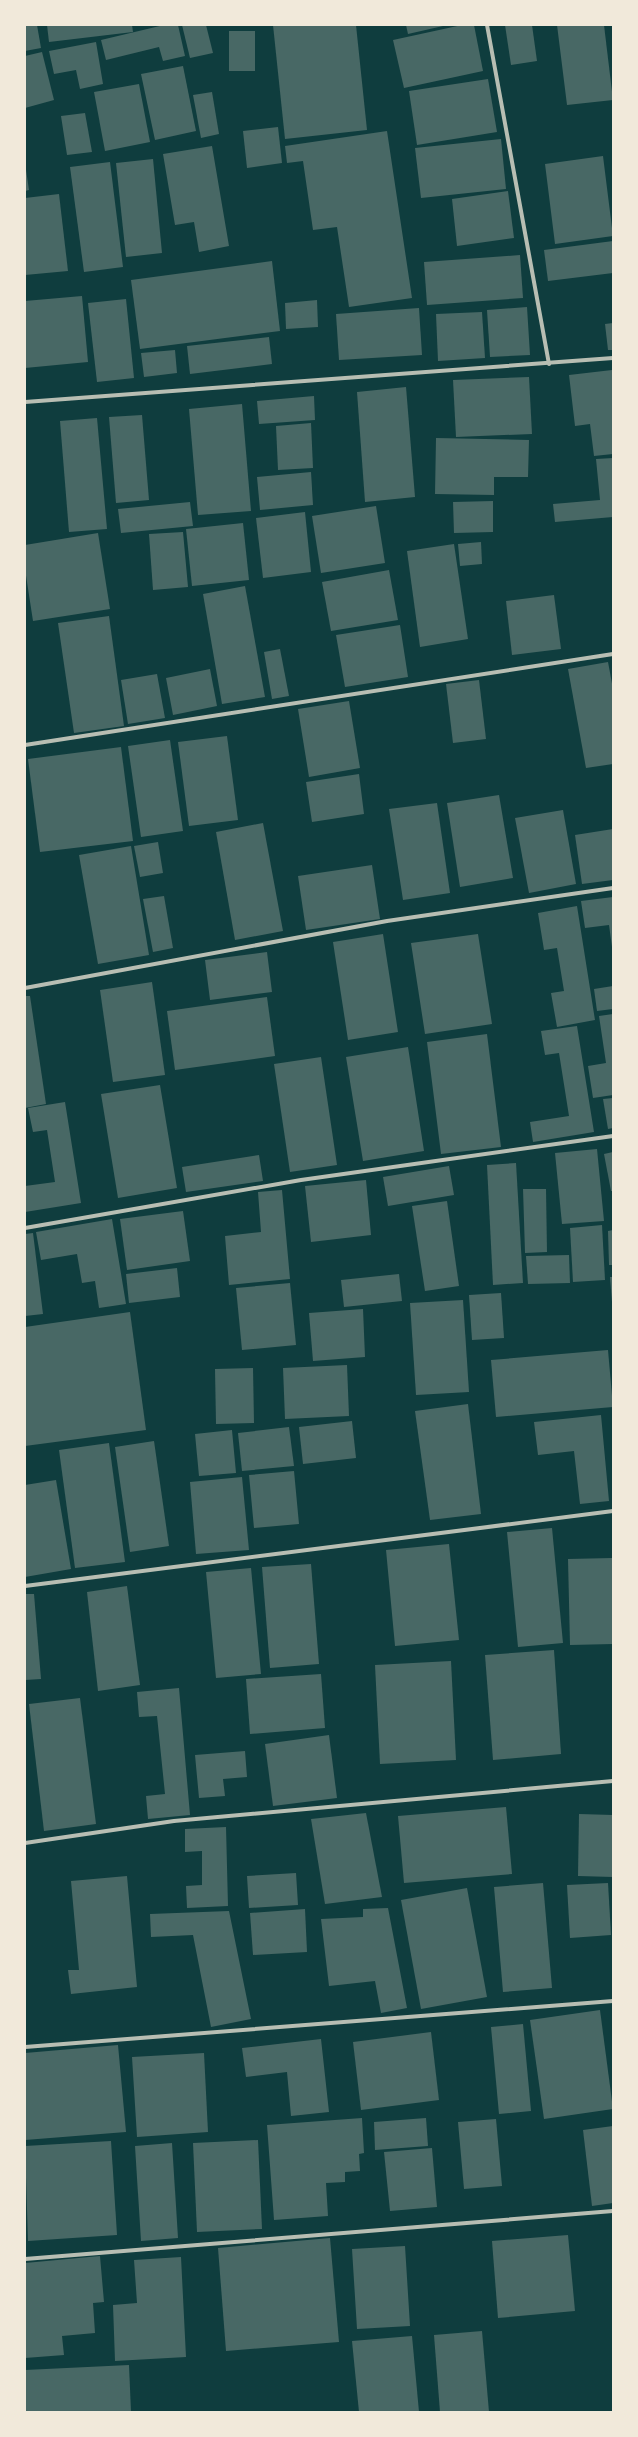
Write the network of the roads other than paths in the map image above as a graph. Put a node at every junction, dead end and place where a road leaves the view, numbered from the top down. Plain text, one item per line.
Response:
1 (487, 25) edge
2 (613, 358) edge
3 (549, 364) junction
4 (25, 402) edge
5 (613, 654) edge
6 (25, 745) edge
7 (613, 888) edge
8 (25, 988) edge
9 (613, 1136) edge
10 (25, 1228) edge
11 (613, 1511) edge
12 (25, 1586) edge
13 (613, 1781) edge
14 (25, 1843) edge
15 (613, 2001) edge
16 (25, 2047) edge
17 (613, 2211) edge
18 (25, 2259) edge

1 - 3 street
2 - 3 street
3 - 4 street
5 - 6 street
7 - 8 street
9 - 10 street
11 - 12 street
13 - 14 street
15 - 16 street
17 - 18 street

